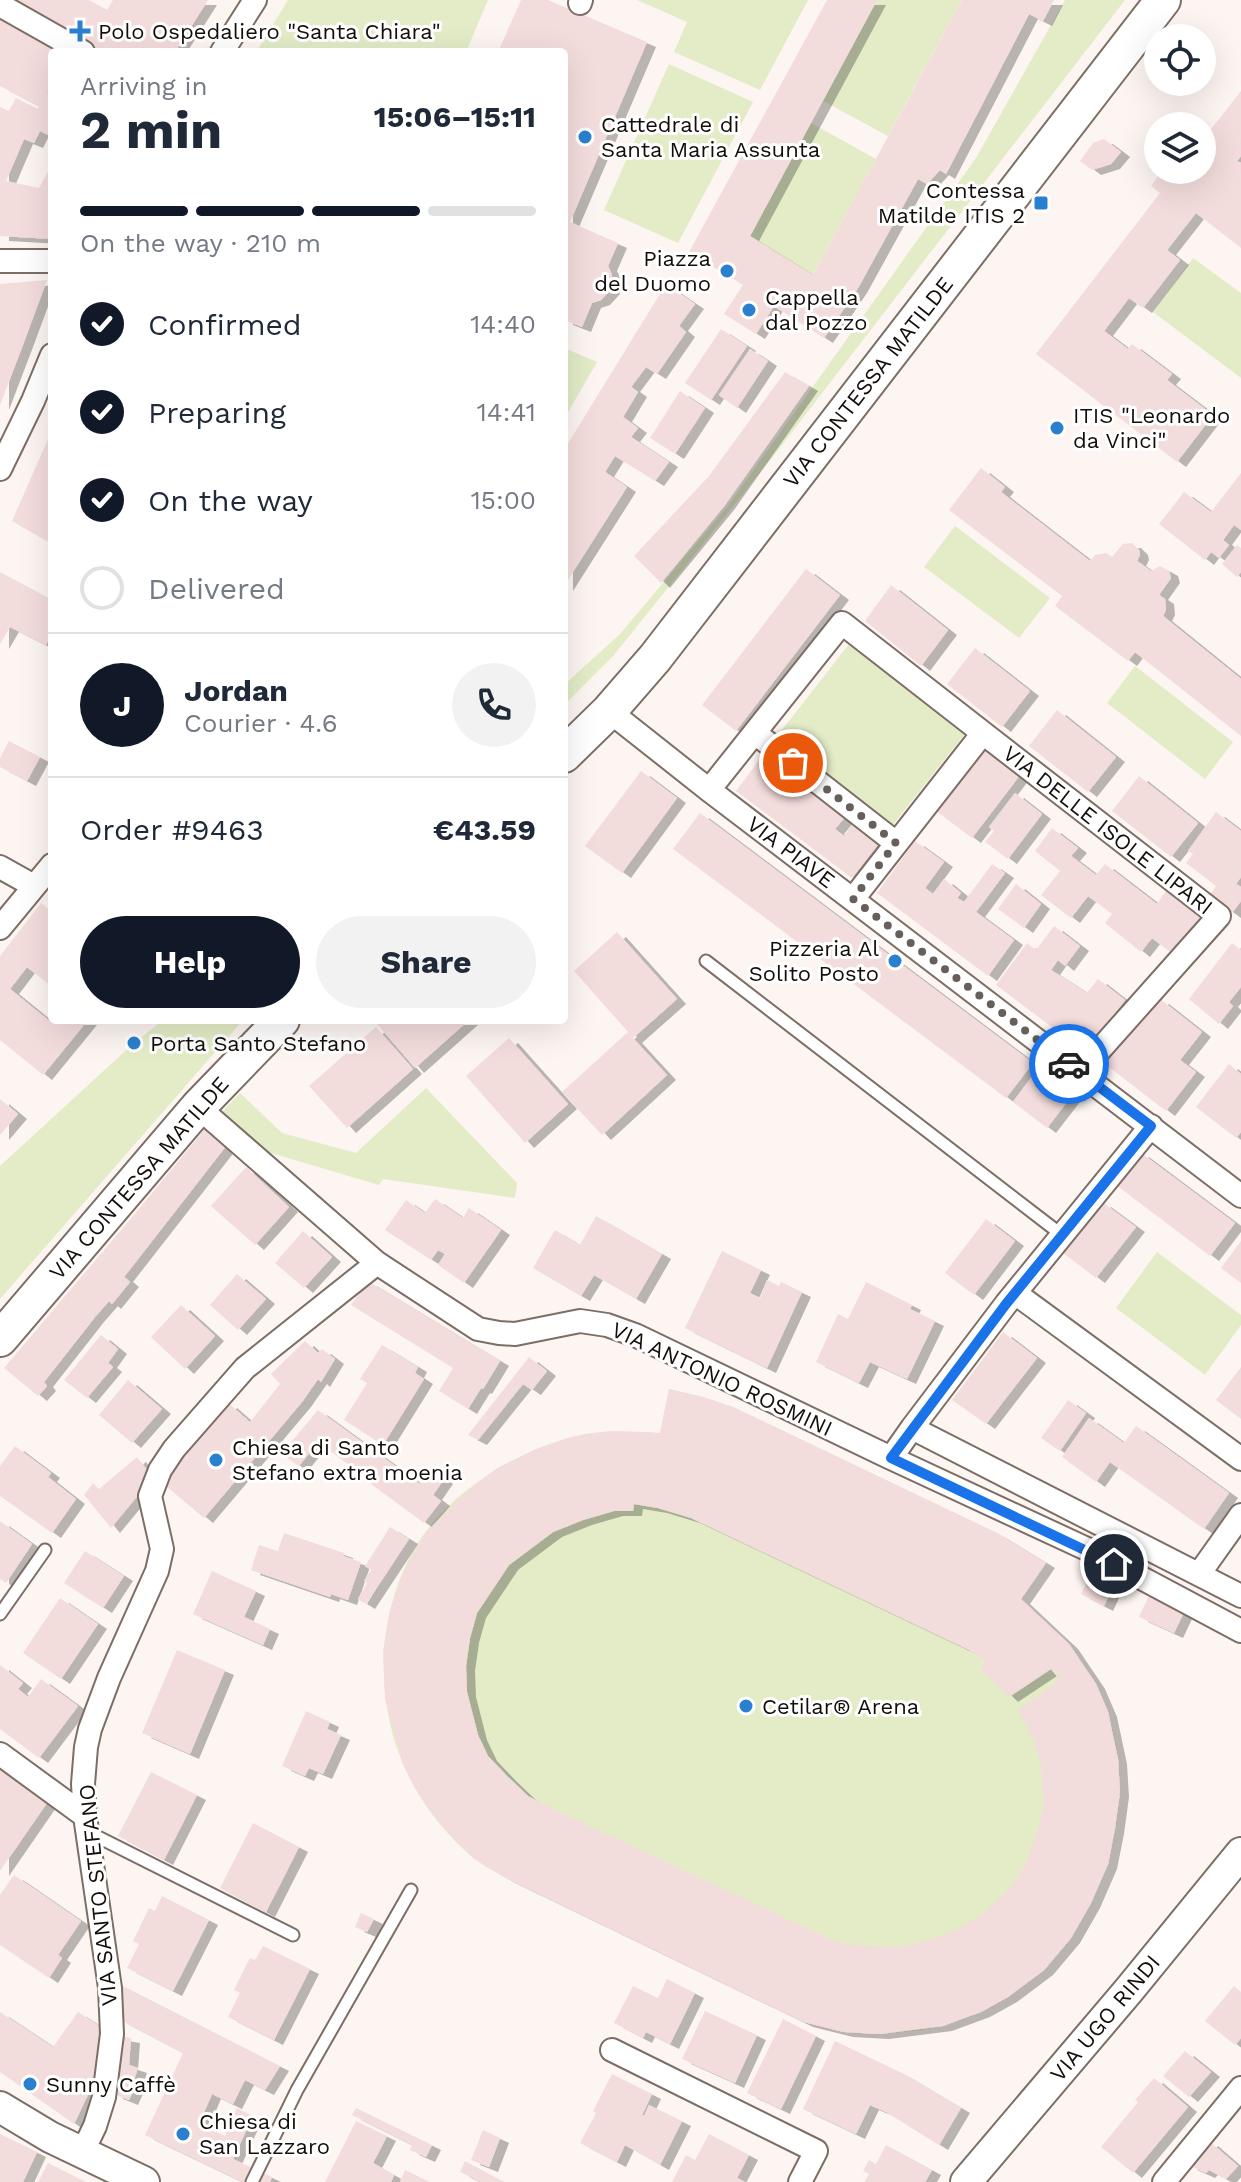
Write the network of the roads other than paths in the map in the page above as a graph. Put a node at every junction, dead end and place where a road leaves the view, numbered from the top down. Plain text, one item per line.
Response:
1 (255, 0) edge
2 (1163, 0) edge
3 (0, 5) edge
4 (76, 48) edge
5 (225, 48) edge
6 (0, 261) edge
7 (48, 261) edge
8 (48, 365) edge
9 (0, 469) edge
10 (609, 711) junction
11 (755, 733) junction
12 (983, 733) junction
13 (568, 751) edge
14 (709, 790) junction
15 (896, 843) junction
16 (0, 867) edge
17 (48, 870) edge
18 (34, 886) junction
19 (853, 899) junction
20 (0, 928) edge
21 (706, 961) dead end
22 (278, 1024) edge
23 (1080, 1072) junction
24 (198, 1107) junction
25 (1151, 1126) junction
26 (1241, 1196) edge
27 (1062, 1235) junction
28 (377, 1263) junction
29 (1015, 1293) junction
30 (0, 1339) edge
31 (912, 1428) junction
32 (891, 1458) junction
33 (1241, 1459) edge
34 (1241, 1515) edge
35 (45, 1550) dead end
36 (1199, 1574) junction
37 (1241, 1596) edge
38 (0, 1614) edge
39 (1241, 1631) edge
40 (0, 1754) edge
41 (86, 1824) junction
42 (1241, 1853) edge
43 (411, 1890) dead end
44 (293, 1935) dead end
45 (612, 2050) dead end
46 (1241, 2088) edge
47 (0, 2107) edge
48 (82, 2153) junction
49 (144, 2182) edge
50 (252, 2182) edge
51 (800, 2182) edge
52 (966, 2182) edge
53 (1164, 2182) edge

1 - 5 street
2 - 10 main road, VIA CONTESSA MATILDE
3 - 4 street
6 - 7 street
8 - 9 street
10 - 13 main road, VIA CONTESSA MATILDE
10 - 14 street, VIA PIAVE
11 - 12 street
11 - 14 street
11 - 15 street
12 - 15 street
12 - 23 street, VIA DELLE ISOLE LIPARI
14 - 19 street, VIA PIAVE
15 - 19 street
16 - 18 street
17 - 18 street
18 - 20 street
19 - 23 street, VIA PIAVE
21 - 27 lane
22 - 24 main road, VIA CONTESSA MATILDE
23 - 25 street, VIA PIAVE
24 - 28 street
24 - 30 main road, VIA CONTESSA MATILDE
25 - 26 street, VIA PIAVE
25 - 27 street
27 - 29 street
28 - 32 street, VIA ANTONIO ROSMINI
28 - 41 street, VIA SANTO STEFANO
29 - 31 street
29 - 33 street
31 - 32 street
31 - 36 street
32 - 39 street, VIA ANTONIO ROSMINI
34 - 36 street
35 - 38 lane
36 - 37 street
40 - 41 street
41 - 44 lane
41 - 48 street, VIA SANTO STEFANO
42 - 52 street, VIA UGO RINDI
43 - 50 lane
45 - 51 street
46 - 53 street
47 - 48 street
48 - 49 street

